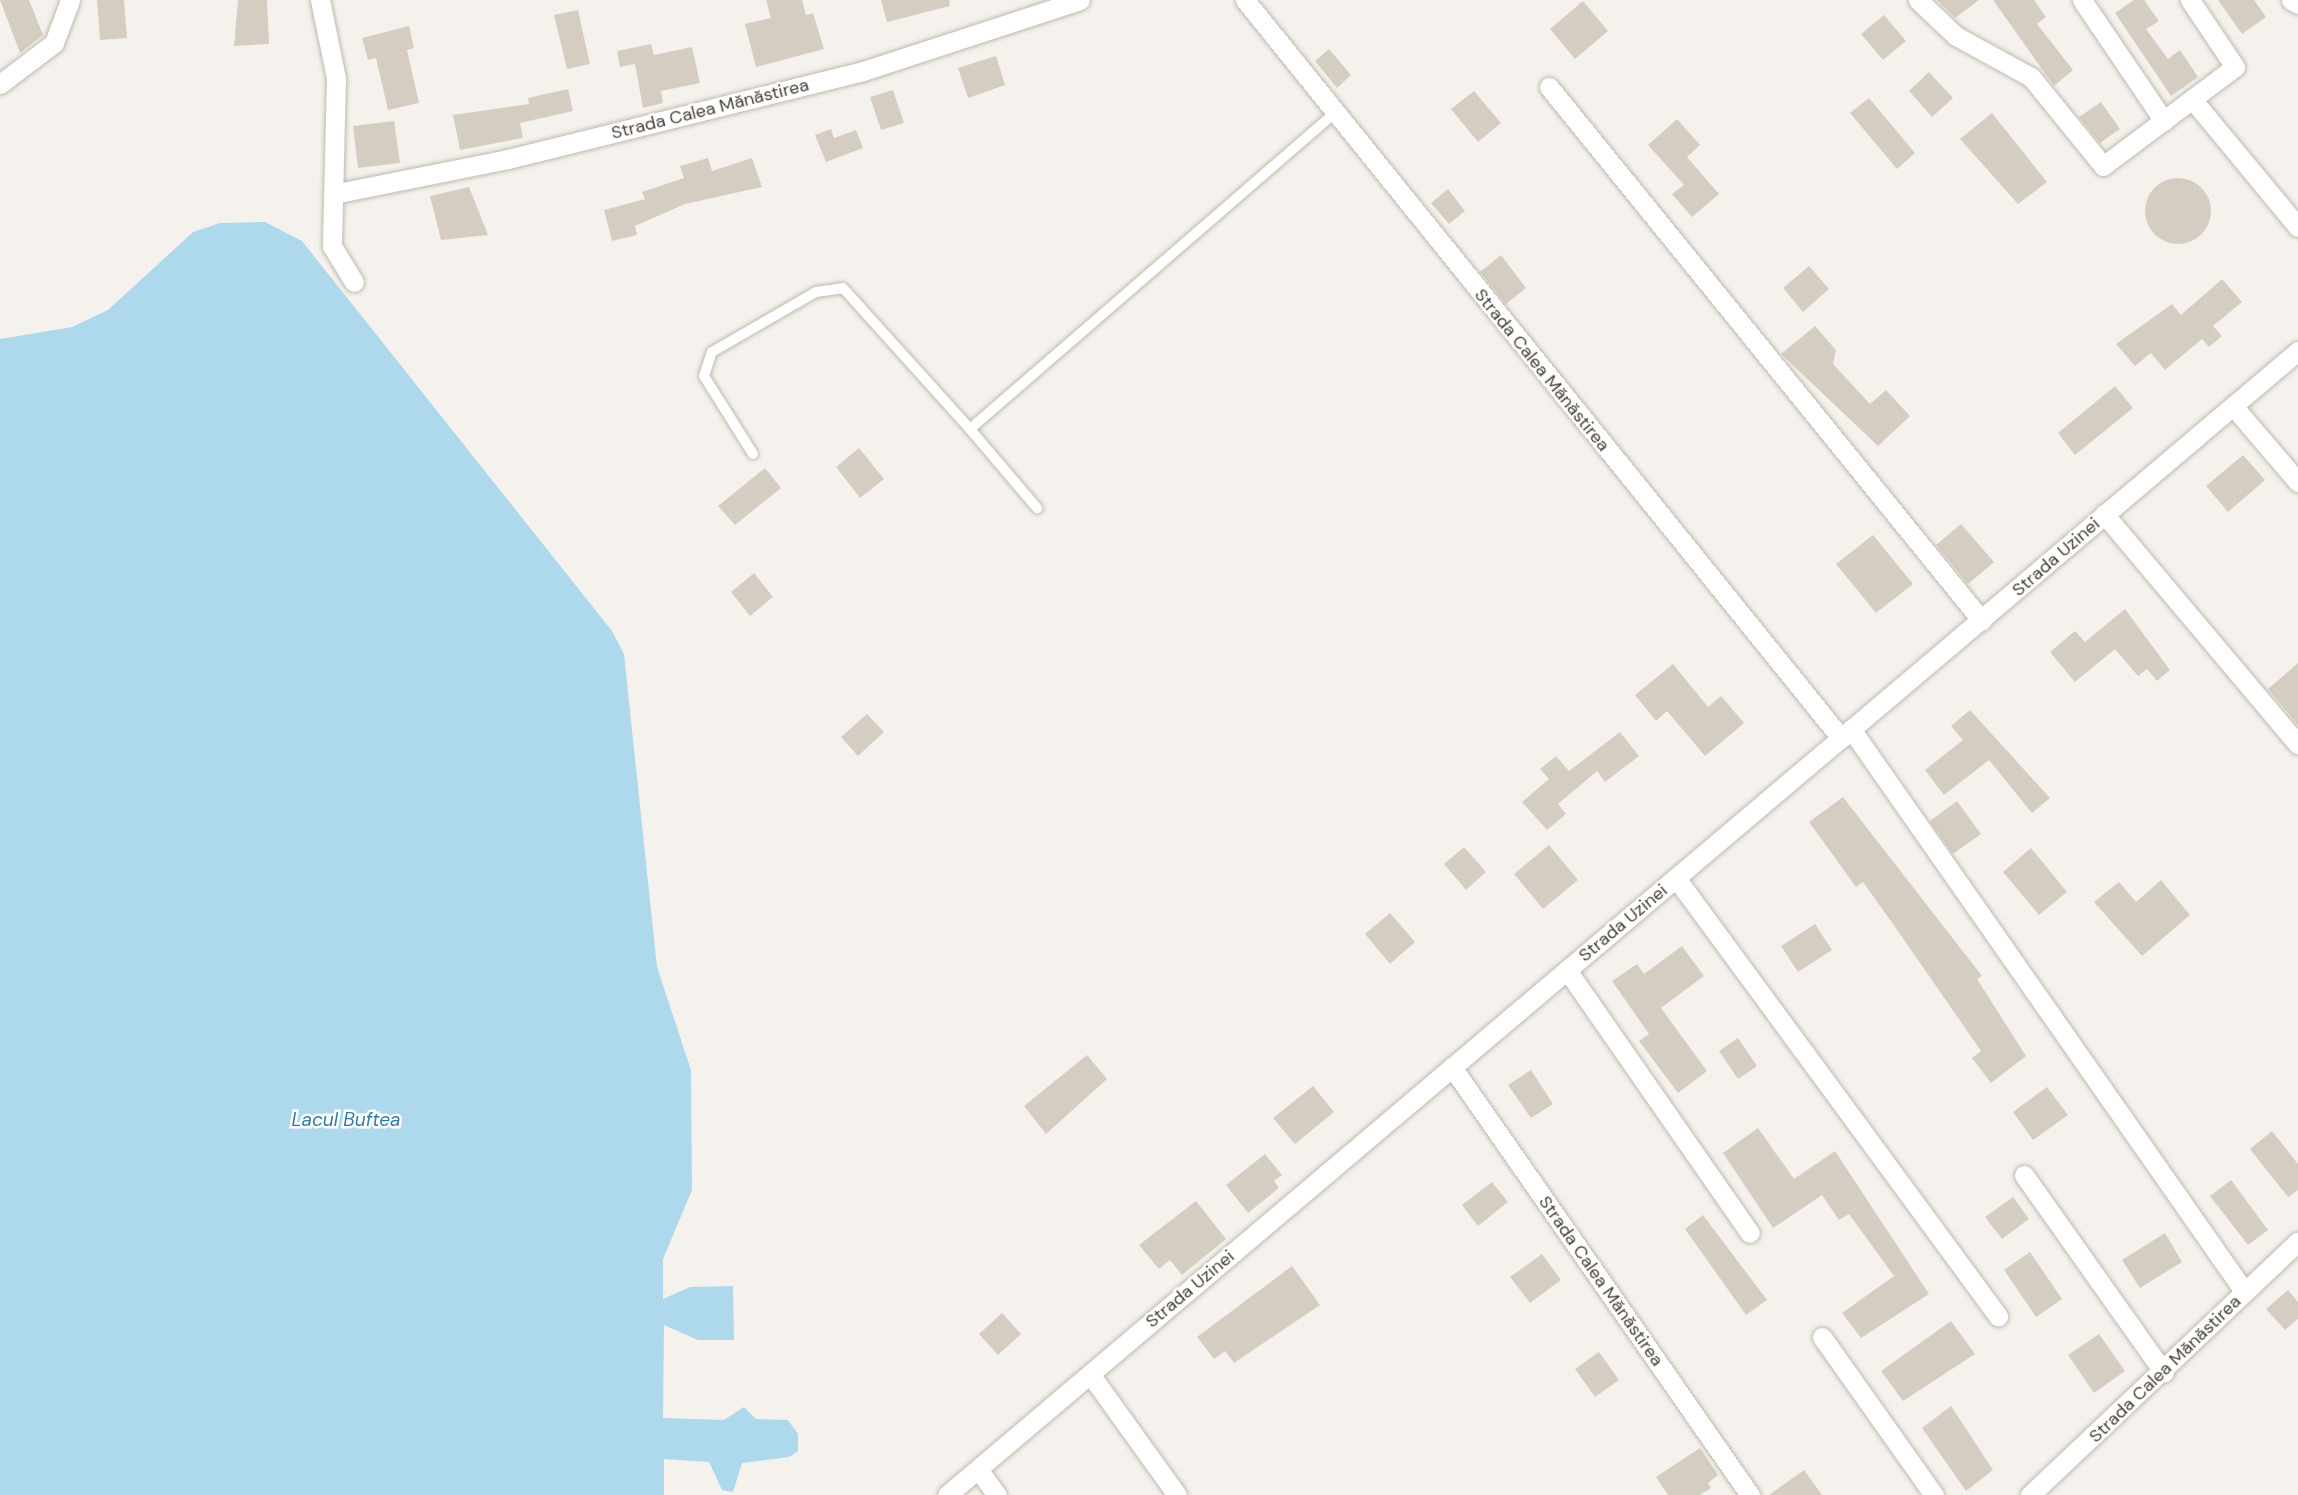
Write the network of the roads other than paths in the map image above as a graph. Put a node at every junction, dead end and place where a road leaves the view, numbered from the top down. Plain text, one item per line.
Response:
1 (70, 0) edge
2 (320, 0) edge
3 (1080, 0) edge
4 (1245, 0) edge
5 (1918, 0) edge
6 (2082, 0) edge
7 (2190, 0) edge
8 (2291, 0) edge
9 (2298, 4) edge
10 (0, 84) edge
11 (1549, 88) dead end
12 (2192, 99) junction
13 (1336, 112) junction
14 (2164, 121) junction
15 (333, 194) junction
16 (2298, 227) edge
17 (354, 282) dead end
18 (2298, 351) edge
19 (2233, 406) junction
20 (970, 429) junction
21 (753, 454) dead end
22 (2298, 482) edge
23 (1037, 509) dead end
24 (2104, 514) junction
25 (1982, 621) junction
26 (1846, 734) junction
27 (2298, 744) edge
28 (1676, 878) junction
29 (1567, 970) junction
30 (1452, 1068) junction
31 (2024, 1175) dead end
32 (1750, 1233) dead end
33 (2298, 1242) edge
34 (2244, 1290) junction
35 (1998, 1316) dead end
36 (1822, 1338) dead end
37 (2164, 1373) junction
38 (1090, 1374) junction
39 (978, 1469) junction
40 (947, 1495) edge
41 (997, 1495) edge
42 (1177, 1495) edge
43 (1751, 1495) edge
44 (1934, 1495) edge
45 (2030, 1495) edge

1 - 10 street
2 - 15 street
3 - 15 street, Strada Calea Mănăstirea
4 - 13 street, Strada Calea Mănăstirea
5 - 14 street
6 - 14 street
7 - 12 street
8 - 9 street
11 - 25 street
12 - 14 street
12 - 16 street
13 - 20 lane
13 - 26 street, Strada Calea Mănăstirea
15 - 17 street
18 - 19 street, Strada Uzinei
19 - 22 street
19 - 24 street, Strada Uzinei
20 - 21 lane
20 - 23 lane
24 - 25 street, Strada Uzinei
24 - 27 street
25 - 26 street, Strada Uzinei
26 - 28 street, Strada Uzinei
26 - 34 street, Strada Calea Mănăstirea
28 - 29 street, Strada Uzinei
28 - 35 street
29 - 30 street, Strada Uzinei
29 - 32 street
30 - 38 street, Strada Uzinei
30 - 43 street, Strada Calea Mănăstirea
31 - 37 street
33 - 34 street, Strada Calea Mănăstirea
34 - 37 street, Strada Calea Mănăstirea
36 - 44 street
37 - 45 street, Strada Calea Mănăstirea
38 - 39 street, Strada Uzinei
38 - 42 street
39 - 40 street, Strada Uzinei
39 - 41 street

